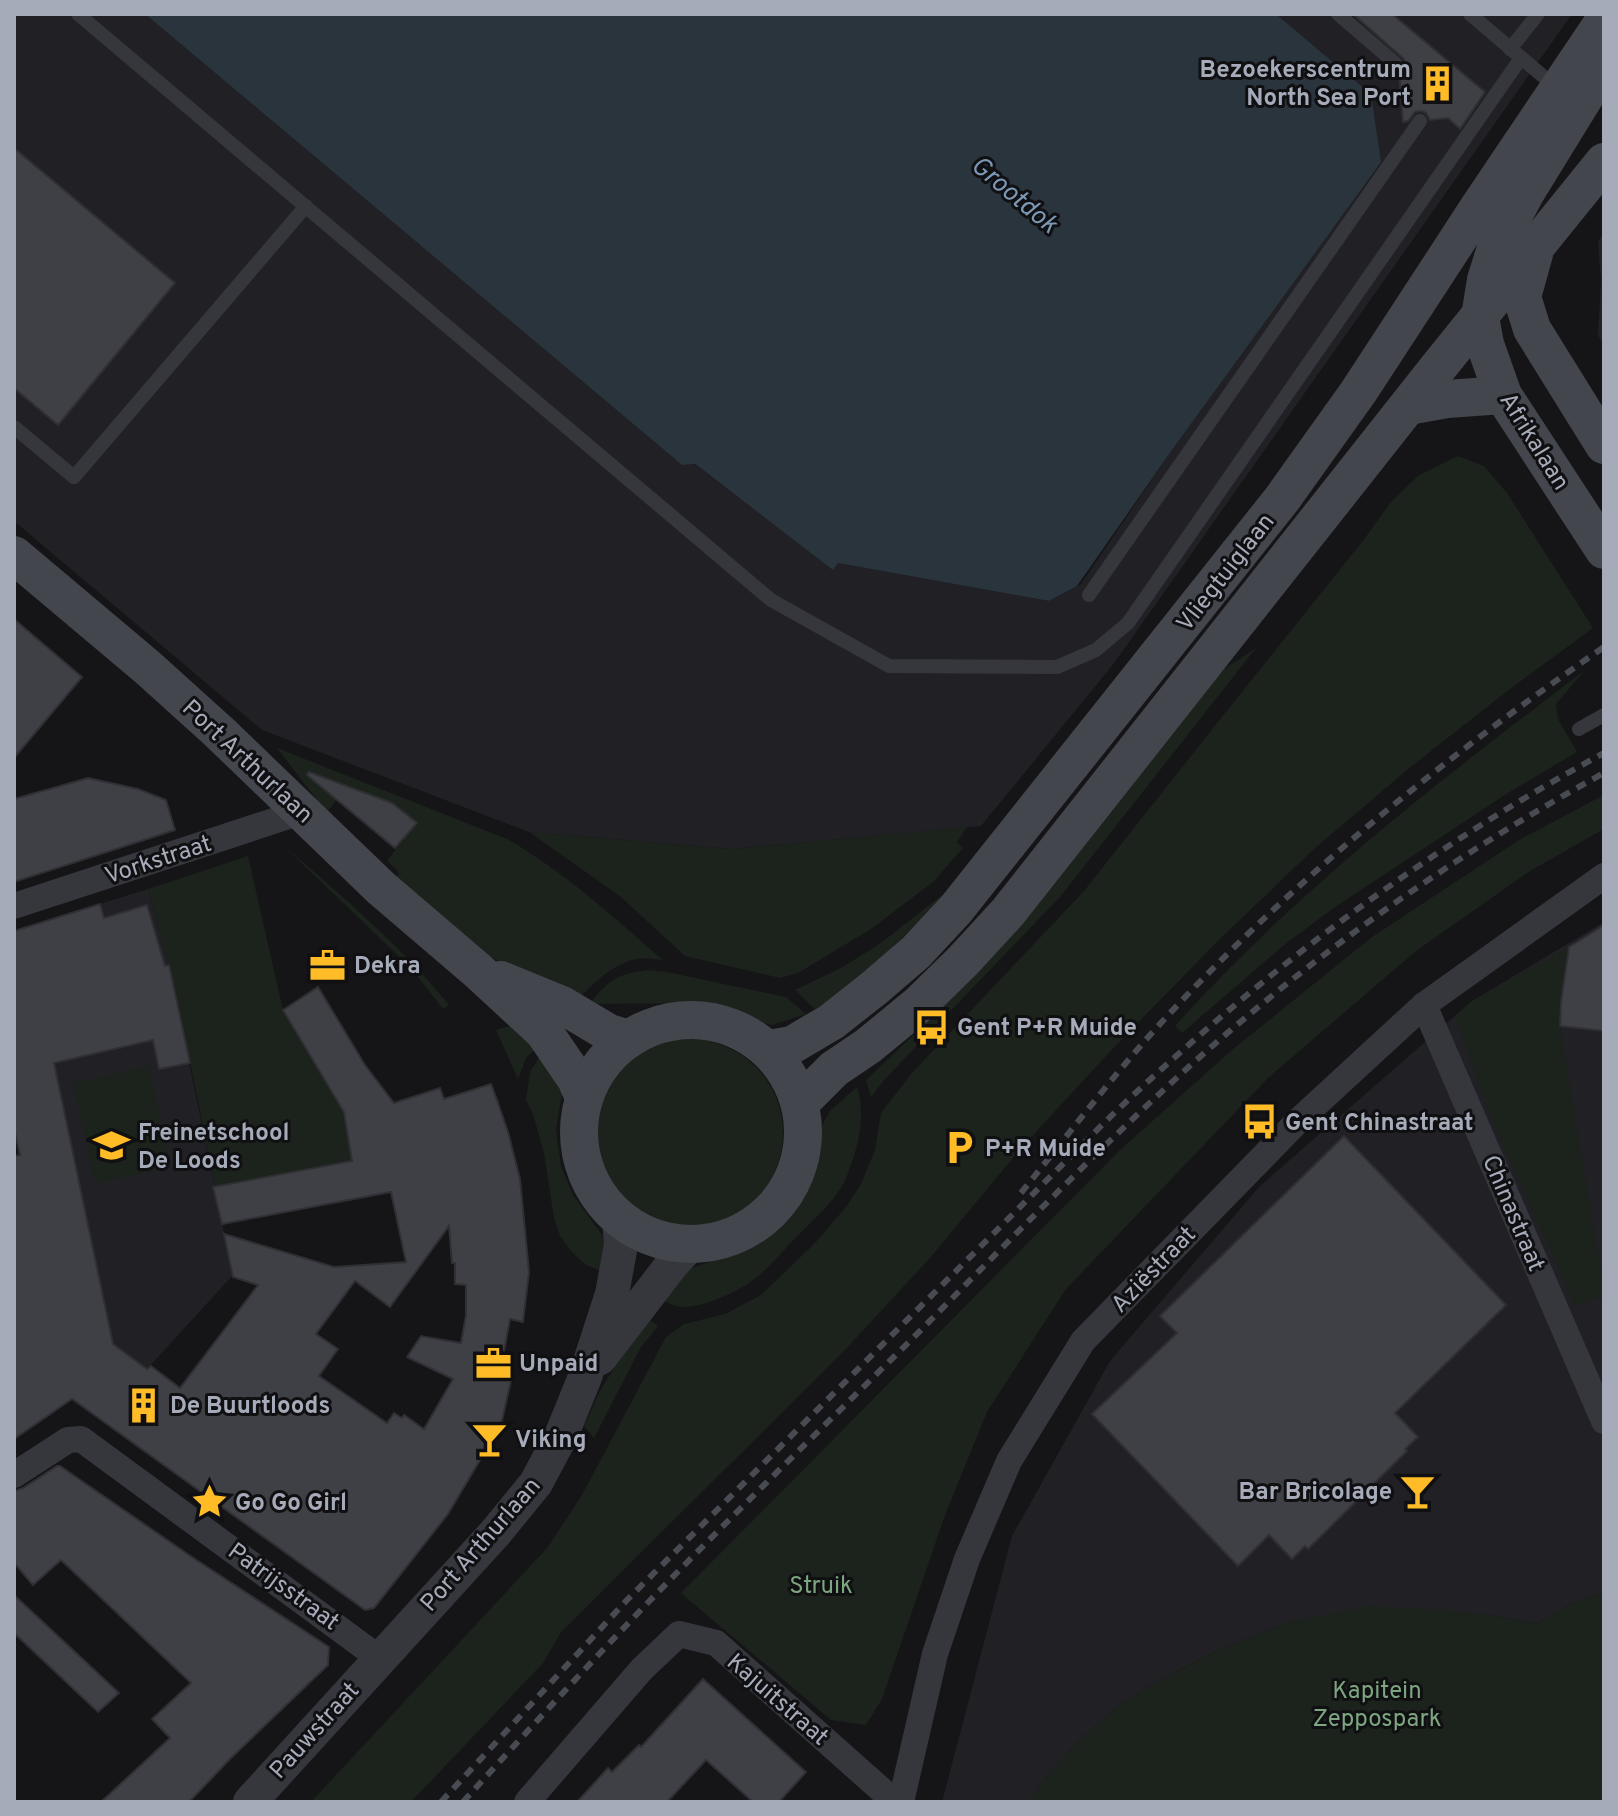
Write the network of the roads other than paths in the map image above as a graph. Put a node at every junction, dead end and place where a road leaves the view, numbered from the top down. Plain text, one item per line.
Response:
1 (78, 14) edge
2 (1338, 14) edge
3 (1470, 14) edge
4 (1538, 14) edge
5 (1604, 21) edge
6 (1516, 53) junction
7 (1395, 63) dead end
8 (1604, 66) edge
9 (1559, 89) junction
10 (1420, 121) dead end
11 (1604, 162) edge
12 (306, 206) junction
13 (1536, 248) junction
14 (1480, 317) junction
15 (1405, 323) junction
16 (1551, 360) junction
17 (1503, 395) junction
18 (1408, 406) junction
19 (14, 427) edge
20 (1604, 445) edge
21 (1604, 550) edge
22 (14, 555) edge
23 (1089, 595) dead end
24 (1604, 715) edge
25 (1579, 729) dead end
26 (301, 812) junction
27 (1604, 876) edge
28 (14, 906) edge
29 (478, 971) junction
30 (1424, 1005) junction
31 (629, 1039) junction
32 (769, 1049) junction
33 (582, 1093) junction
34 (800, 1103) junction
35 (619, 1218) junction
36 (690, 1245) junction
37 (585, 1377) junction
38 (1604, 1421) edge
39 (14, 1475) edge
40 (379, 1658) junction
41 (250, 1802) edge
42 (527, 1802) edge
43 (898, 1802) edge

1 - 12 lane
2 - 7 lane
3 - 6 lane
4 - 6 lane
5 - 9 main road, Vliegtuiglaan
6 - 9 lane
6 - 12 lane
8 - 14 main road
9 - 15 main road, Vliegtuiglaan
10 - 23 lane
11 - 13 main road, Vliegtuiglaan
12 - 19 lane
13 - 14 main road, Vliegtuiglaan
13 - 16 main road
14 - 15 main road
14 - 16 main road
14 - 17 main road, Afrikalaan
14 - 18 main road, Vliegtuiglaan
15 - 32 main road, Vliegtuiglaan
16 - 20 main road
17 - 18 main road
17 - 21 main road, Afrikalaan
18 - 34 main road, Vliegtuiglaan
22 - 26 main road, Port Arthurlaan
24 - 25 lane
26 - 28 street, Vorkstraat
26 - 29 main road, Port Arthurlaan
27 - 30 street, Aziëstraat
29 - 31 main road, Port Arthurlaan
29 - 33 main road, Port Arthurlaan
30 - 38 street, Chinastraat
30 - 43 street, Aziëstraat
31 - 32 main road
31 - 33 main road
32 - 34 main road
33 - 35 main road
34 - 36 main road
35 - 36 main road
35 - 37 street, Port Arthurlaan
36 - 37 street, Port Arthurlaan
37 - 40 street, Port Arthurlaan
39 - 40 street, Patrijsstraat
40 - 41 street, Pauwstraat
42 - 43 street, Kajuitstraat

